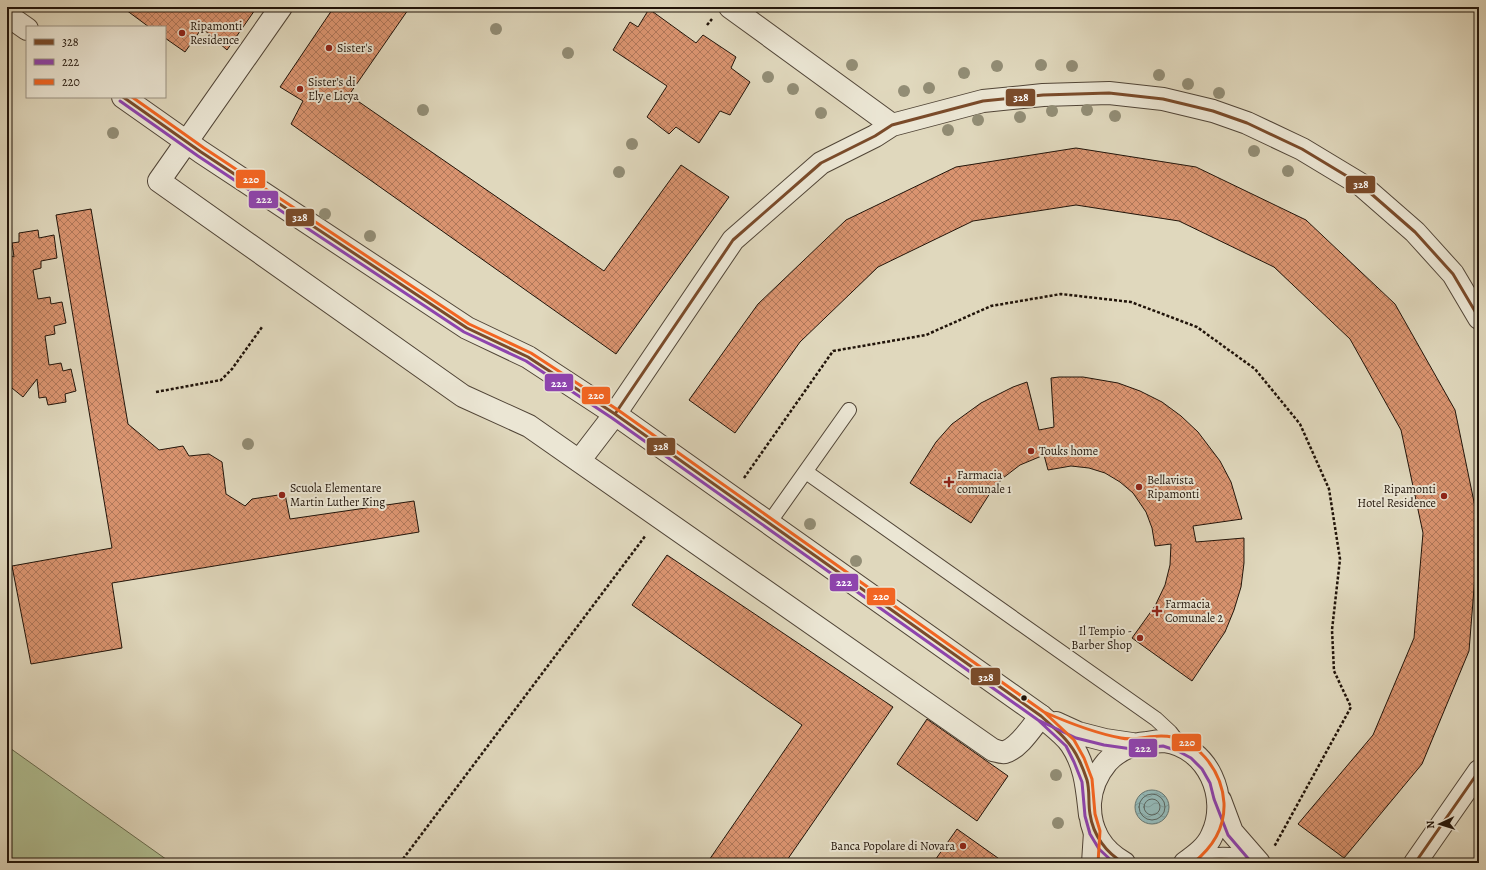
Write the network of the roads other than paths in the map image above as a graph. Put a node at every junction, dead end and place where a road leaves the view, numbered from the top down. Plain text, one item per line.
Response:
1 (281, 7) edge
2 (730, 7) edge
3 (7, 15) edge
4 (26, 28) edge
5 (124, 98) edge
6 (892, 125) junction
7 (186, 142) junction
8 (1479, 318) edge
9 (849, 410) dead end
10 (615, 414) junction
11 (579, 461) junction
12 (806, 472) junction
13 (769, 523) junction
14 (1041, 716) junction
15 (1132, 744) junction
16 (1180, 746) junction
17 (1476, 775) edge
18 (1219, 797) junction
19 (1092, 824) junction
20 (1266, 856) edge
21 (1093, 863) edge
22 (1124, 863) edge
23 (1186, 863) edge
24 (1250, 863) edge
25 (1415, 863) edge

1 - 7 street
2 - 6 street
3 - 4 street
5 - 7 street
6 - 8 street
6 - 10 street
7 - 10 street
7 - 11 street
9 - 12 lane
10 - 11 street
10 - 13 street
11 - 14 street
12 - 13 lane
12 - 16 lane
13 - 14 street
14 - 15 street
14 - 19 street
15 - 16 street
15 - 19 street
16 - 18 street
17 - 25 street
18 - 20 street
18 - 23 street
19 - 21 street
19 - 22 street
23 - 24 street

